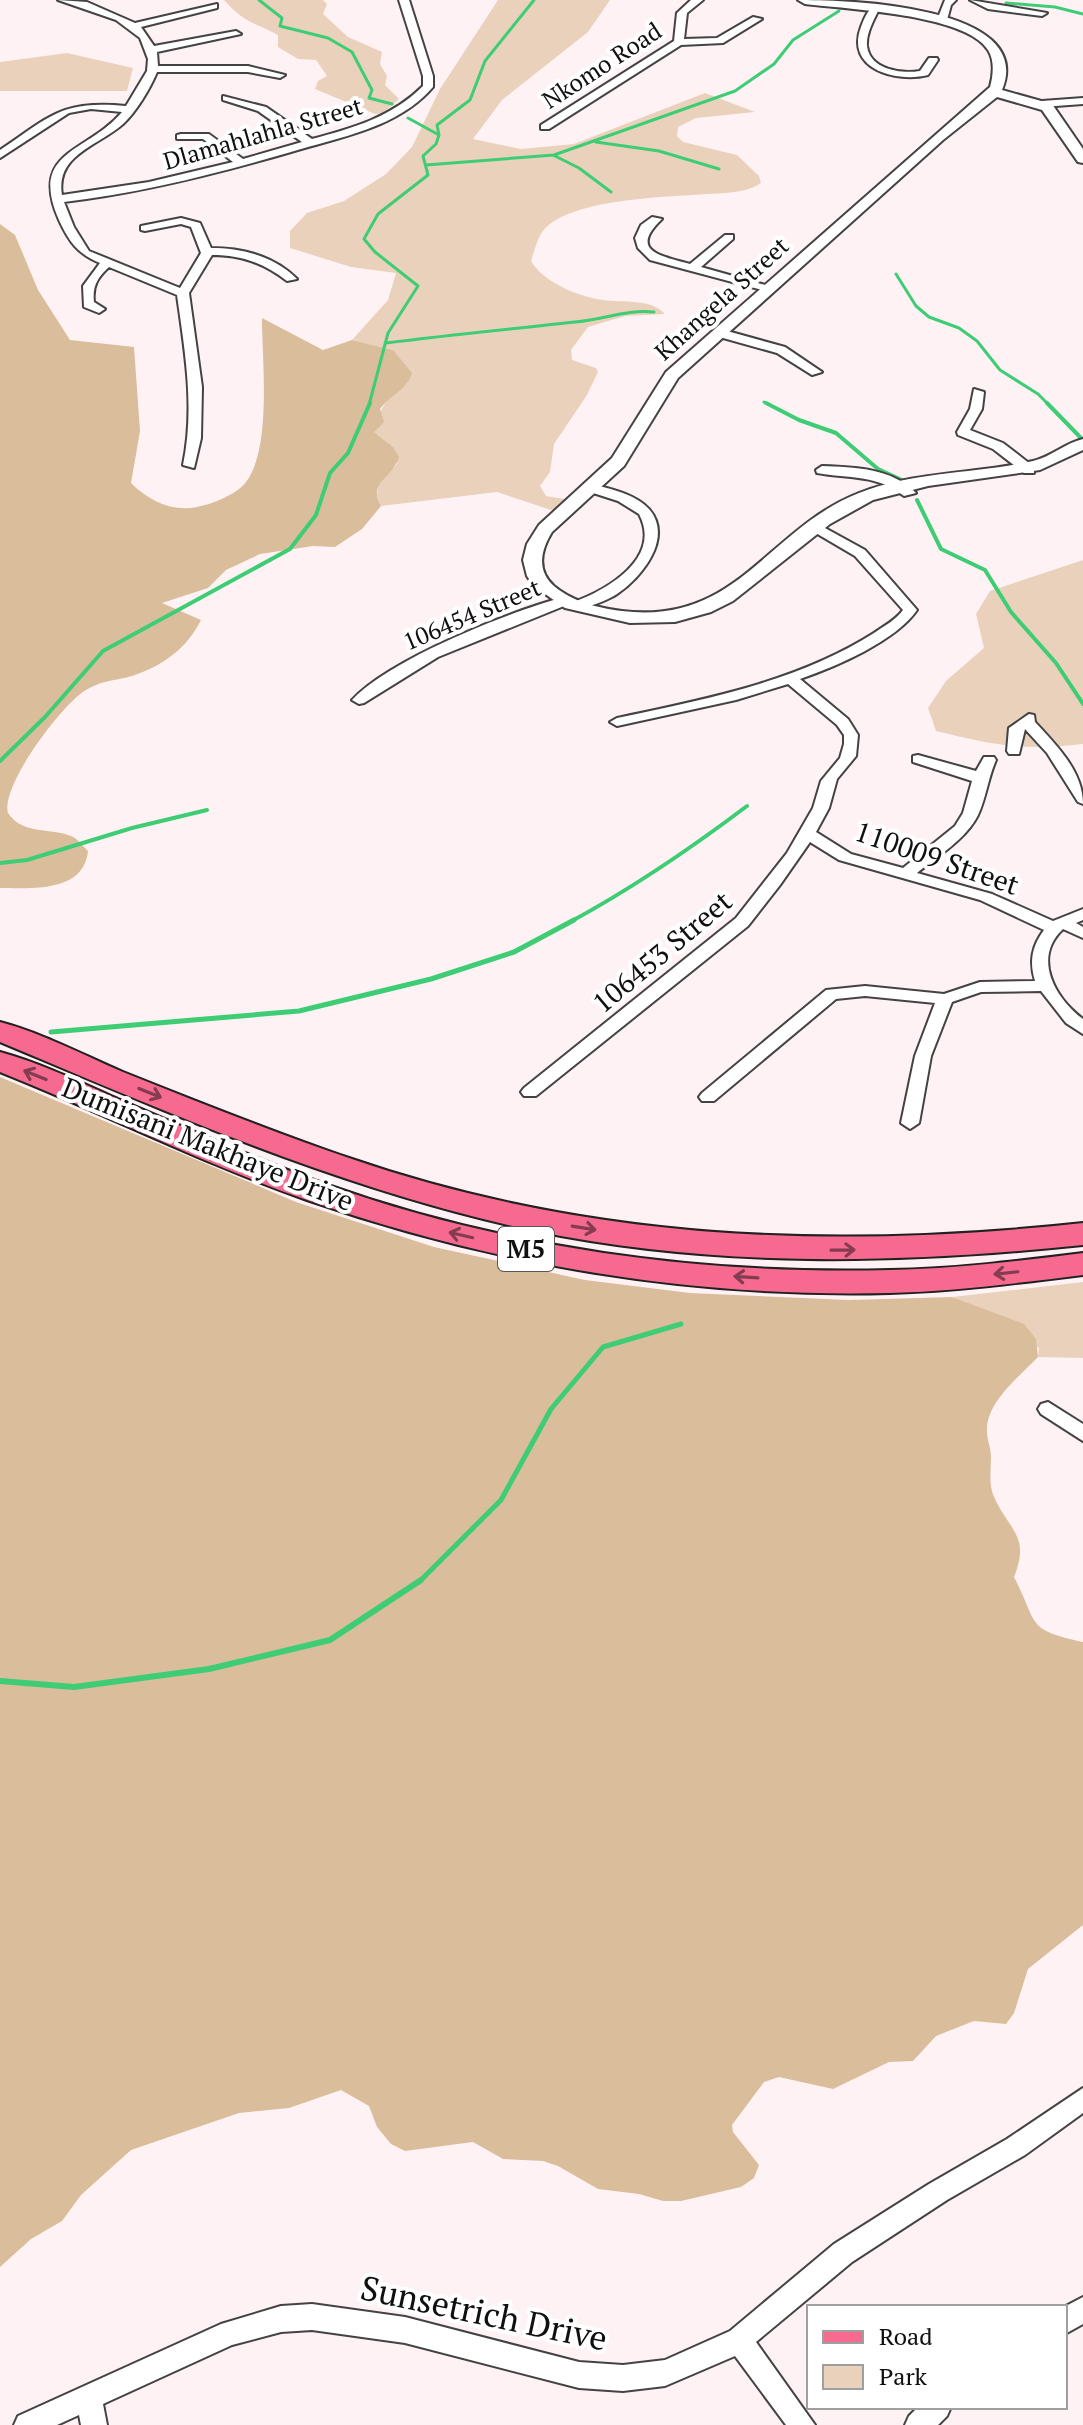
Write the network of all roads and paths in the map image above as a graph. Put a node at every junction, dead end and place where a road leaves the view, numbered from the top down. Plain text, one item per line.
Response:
1 (63, 0) edge
2 (108, 0) edge
3 (404, 0) edge
4 (805, 0) edge
5 (975, 0) edge
6 (691, 1) edge
7 (93, 6) junction
8 (214, 6) dead end
9 (944, 6) edge
10 (874, 9) junction
11 (1042, 13) dead end
12 (757, 19) dead end
13 (134, 26) junction
14 (236, 34) dead end
15 (679, 42) junction
16 (151, 50) junction
17 (933, 60) dead end
18 (155, 69) junction
19 (280, 75) dead end
20 (994, 92) junction
21 (227, 98) dead end
22 (1083, 101) edge
23 (1042, 104) junction
24 (129, 110) junction
25 (545, 127) dead end
26 (181, 137) dead end
27 (1075, 139) edge
28 (311, 143) junction
29 (0, 155) edge
30 (1083, 159) edge
31 (242, 163) junction
32 (57, 199) junction
33 (656, 219) dead end
34 (145, 228) dead end
35 (729, 237) dead end
36 (207, 251) junction
37 (106, 264) junction
38 (691, 269) junction
39 (291, 279) dead end
40 (770, 288) junction
41 (183, 293) junction
42 (99, 309) dead end
43 (720, 333) junction
44 (816, 372) dead end
45 (978, 392) dead end
46 (1083, 444) edge
47 (189, 465) dead end
48 (1029, 467) junction
49 (822, 470) dead end
50 (592, 488) junction
51 (906, 490) junction
52 (814, 526) junction
53 (570, 604) junction
54 (792, 680) junction
55 (359, 700) dead end
56 (617, 722) dead end
57 (1014, 751) dead end
58 (918, 759) dead end
59 (989, 760) dead end
60 (980, 779) junction
61 (1082, 794) edge
62 (807, 833) junction
63 (906, 874) junction
64 (1083, 914) edge
65 (1059, 926) junction
66 (1083, 933) edge
67 (1042, 986) junction
68 (945, 999) junction
69 (1083, 1028) edge
70 (0, 1031) edge
71 (0, 1061) edge
72 (530, 1092) dead end
73 (708, 1097) dead end
74 (910, 1123) dead end
75 (1083, 1234) edge
76 (1083, 1264) edge
77 (1048, 1409) dead end
78 (1083, 1434) edge
79 (1083, 2099) edge
80 (739, 2340) junction
81 (89, 2397) junction
82 (936, 2409) edge
83 (27, 2425) edge
84 (94, 2425) edge
85 (802, 2425) edge
86 (918, 2425) edge

1 - 7 street
2 - 7 street
3 - 28 street, Dlamahlahla Street
4 - 10 street
5 - 11 street
6 - 15 street, Nkomo Road
7 - 13 street
8 - 13 street
9 - 10 street
9 - 20 street
10 - 17 street
12 - 15 street
13 - 16 street
14 - 16 street
15 - 25 street, Nkomo Road
16 - 18 street
18 - 19 street
18 - 24 street
20 - 23 street
20 - 40 street, Khangela Street
21 - 28 street
22 - 23 street
23 - 27 street
24 - 29 street
24 - 32 street
26 - 31 street
27 - 30 street
28 - 31 street, Dlamahlahla Street
31 - 32 street, Dlamahlahla Street
32 - 37 street
33 - 38 street
34 - 36 street
35 - 38 street
36 - 39 street
36 - 41 street
37 - 41 street
37 - 42 street
38 - 40 street
40 - 43 street, Khangela Street
41 - 47 street
43 - 44 street
43 - 50 street, Khangela Street
45 - 48 street
46 - 48 street, Khangela Street
48 - 51 street, Khangela Street
49 - 51 street
50 - 53 street, Khangela Street
50 - 53 street
51 - 52 street, Khangela Street
52 - 53 street, Khangela Street
52 - 54 street
53 - 55 street, 106454 Street
54 - 56 street
54 - 62 street, 106453 Street
57 - 61 street
58 - 60 street
59 - 60 street
60 - 63 street
62 - 63 street, 110009 Street
62 - 72 street, 106453 Street
63 - 65 street, 110009 Street
64 - 65 street
65 - 66 street, 110009 Street
65 - 67 street
67 - 68 street
67 - 69 street
68 - 73 street
68 - 74 street
70 -> 75 main road, Dumisani Makhaye Drive / M5
76 -> 71 main road, Dumisani Makhaye Drive / M5
77 - 78 street
79 - 80 street, Sunsetrich Drive
80 - 81 street, Sunsetrich Drive
80 - 85 street
81 - 83 street, Sunsetrich Drive
81 - 84 street
82 - 86 street

